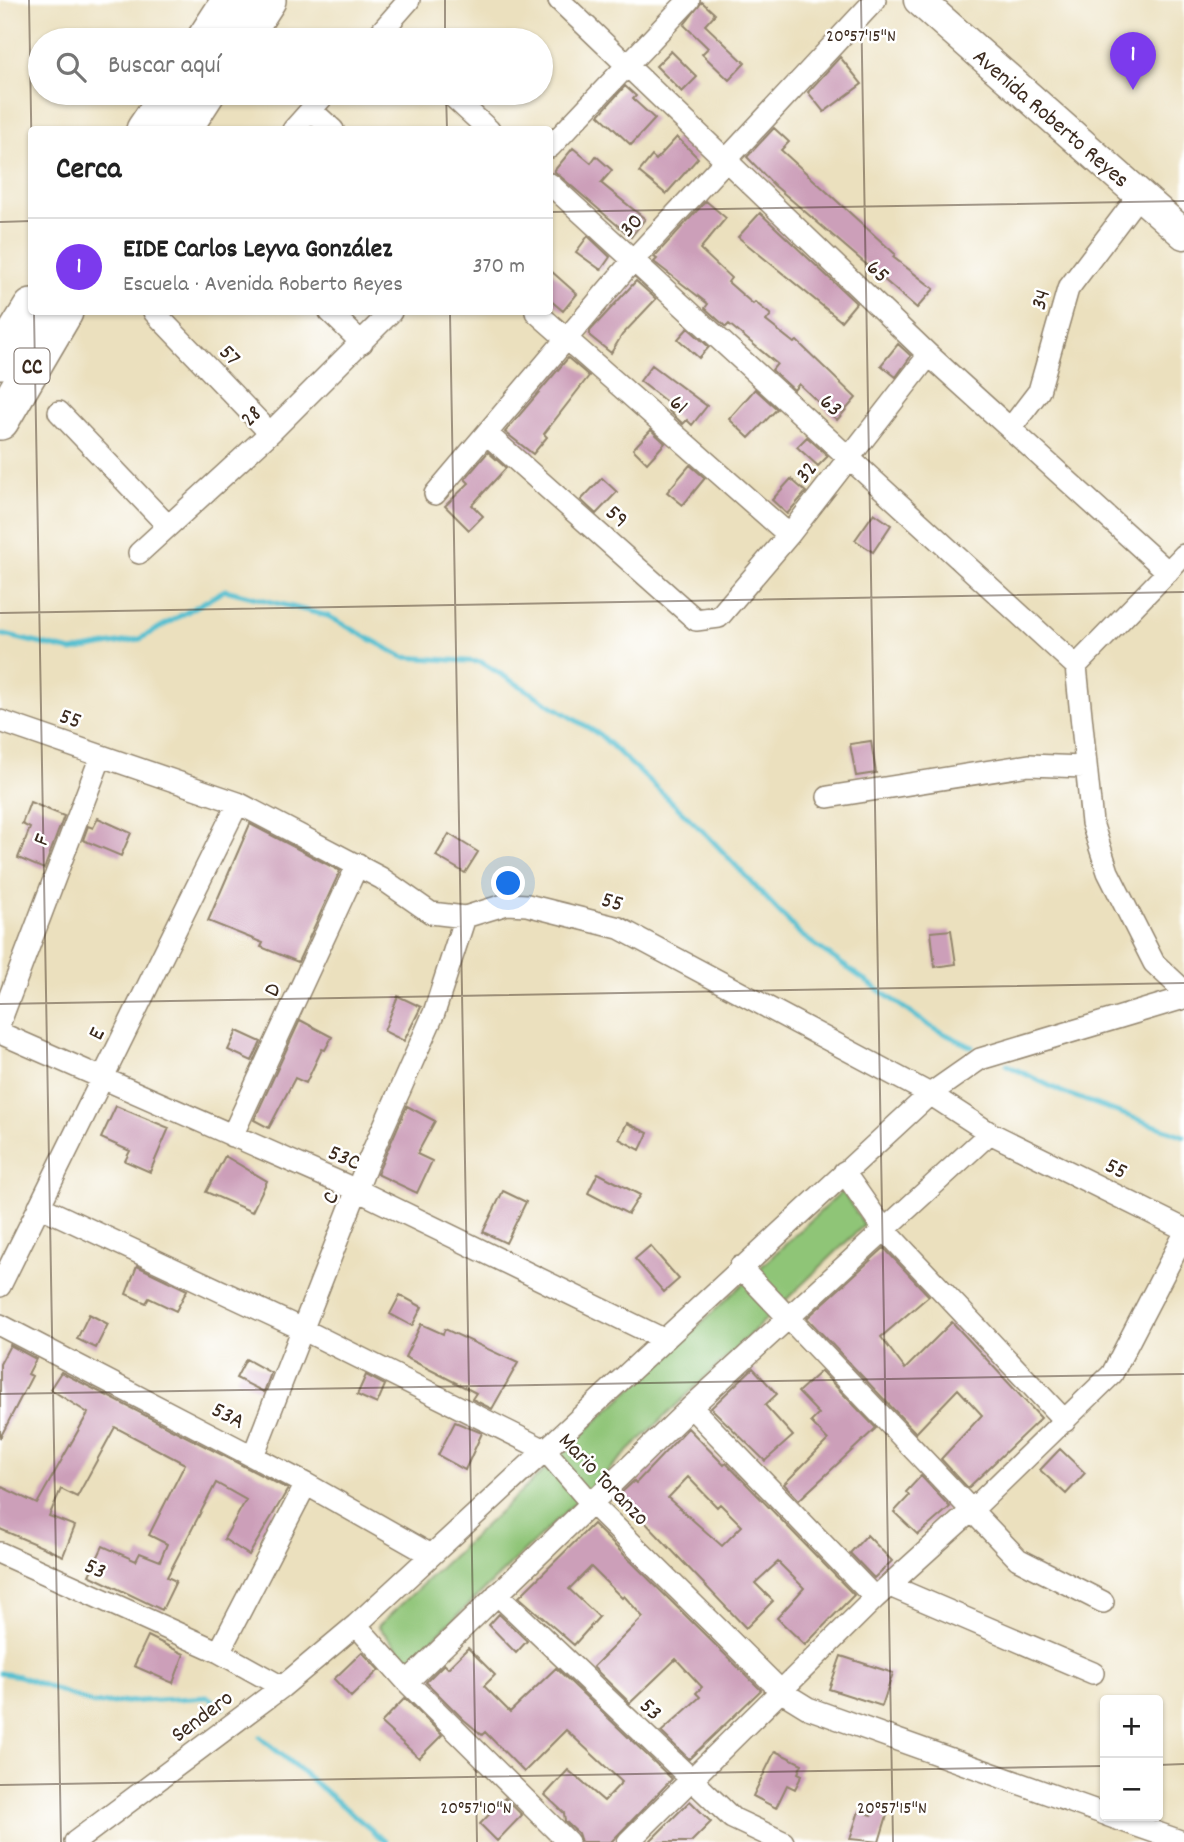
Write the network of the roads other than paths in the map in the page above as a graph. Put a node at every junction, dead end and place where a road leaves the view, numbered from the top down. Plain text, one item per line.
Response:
1 (231, 0) edge
2 (267, 0) edge
3 (409, 0) edge
4 (559, 0) edge
5 (689, 0) edge
6 (875, 0) edge
7 (919, 0) edge
8 (213, 28) edge
9 (249, 28) edge
10 (389, 28) edge
11 (628, 66) junction
12 (162, 105) edge
13 (198, 105) edge
14 (315, 105) edge
15 (462, 105) edge
16 (311, 110) junction
17 (148, 126) edge
18 (185, 126) edge
19 (297, 126) edge
20 (329, 126) edge
21 (485, 126) edge
22 (553, 144) edge
23 (725, 158) junction
24 (553, 187) edge
25 (1139, 195) junction
26 (1184, 234) edge
27 (634, 259) junction
28 (28, 314) edge
29 (62, 315) edge
30 (157, 315) edge
31 (333, 315) edge
32 (388, 315) edge
33 (539, 315) edge
34 (568, 340) junction
35 (362, 343) junction
36 (929, 355) junction
37 (0, 360) edge
38 (59, 412) dead end
39 (0, 421) edge
40 (1010, 429) junction
41 (270, 433) junction
42 (487, 434) junction
43 (850, 457) junction
44 (435, 494) dead end
45 (168, 526) junction
46 (789, 534) junction
47 (139, 553) dead end
48 (1184, 555) edge
49 (1168, 572) junction
50 (719, 617) joint
51 (1076, 666) junction
52 (0, 721) edge
53 (101, 756) junction
54 (1084, 766) junction
55 (828, 797) dead end
56 (238, 803) junction
57 (358, 864) junction
58 (465, 917) junction
59 (1184, 991) edge
60 (1184, 998) edge
61 (0, 1021) edge
62 (0, 1033) edge
63 (103, 1079) junction
64 (930, 1094) junction
65 (990, 1133) junction
66 (232, 1136) junction
67 (844, 1172) junction
68 (359, 1191) junction
69 (39, 1206) junction
70 (883, 1228) junction
71 (1184, 1229) edge
72 (1184, 1235) edge
73 (740, 1267) junction
74 (0, 1286) edge
75 (787, 1319) junction
76 (0, 1325) edge
77 (304, 1330) junction
78 (663, 1339) junction
79 (691, 1407) junction
80 (1065, 1421) junction
81 (545, 1450) junction
82 (253, 1456) junction
83 (306, 1484) junction
84 (590, 1502) junction
85 (971, 1511) junction
86 (0, 1553) edge
87 (431, 1555) junction
88 (882, 1592) junction
89 (497, 1594) junction
90 (1103, 1602) dead end
91 (356, 1625) junction
92 (219, 1652) junction
93 (1093, 1673) dead end
94 (407, 1682) junction
95 (282, 1687) junction
96 (782, 1692) junction
97 (691, 1781) junction
98 (1100, 1812) edge
99 (1124, 1821) edge
100 (75, 1842) edge
101 (569, 1842) edge
102 (628, 1842) edge
103 (783, 1842) edge
104 (1183, 1842) edge

1 - 8 highway
2 - 9 highway
3 - 10 street
4 - 11 street, 65
5 - 11 street
6 - 23 street, 30
7 - 25 main road, Avenida Roberto Reyes
11 - 22 street
11 - 23 street, 65
12 - 17 highway
13 - 18 highway
14 - 16 street
15 - 21 street
16 - 19 street
16 - 20 street
23 - 27 street, 30
23 - 36 street, 65
24 - 27 street, 63
25 - 26 main road, Avenida Roberto Reyes
25 - 40 street, 34
27 - 34 street, 30
27 - 43 street, 63
28 - 37 highway, CC
29 - 39 highway, CC
30 - 41 street, 57
31 - 35 street
32 - 35 street, 28
33 - 34 street, 61
34 - 42 street, 30
34 - 46 street, 61
35 - 41 street, 28
36 - 40 street, 65
36 - 43 street, 32
38 - 45 street
40 - 49 street, 65
41 - 45 street, 28
42 - 44 street, 30
42 - 50 street, 59
43 - 46 street, 32
43 - 51 street, 63
45 - 47 street, 28
46 - 50 street, 32
48 - 49 street
49 - 51 street
51 - 54 street
52 - 53 street, 55
53 - 56 street, 55
53 - 61 street, F
54 - 55 street
54 - 59 street
56 - 57 street, 55
56 - 63 street, E
57 - 58 street, 55
57 - 66 street, D
58 - 64 street, 55
58 - 68 street, C
60 - 64 street, Sendero
62 - 63 street, 53C
63 - 66 street, 53C
63 - 69 street, E
64 - 65 street, 55
64 - 67 street, Sendero
65 - 70 street
65 - 71 street, 55
66 - 68 street, 53C
67 - 70 street
67 - 73 street, Sendero
68 - 77 street, C
68 - 78 street, 53C
69 - 74 street, E
69 - 77 street, Mario Toranzo
70 - 75 street
70 - 80 street
72 - 80 street
73 - 75 street
73 - 78 street, Sendero
75 - 79 street
75 - 85 street
76 - 82 street, 53A
77 - 81 street, Mario Toranzo
77 - 82 street, C
78 - 81 street, Sendero
79 - 84 street
79 - 88 street
80 - 85 street
81 - 84 street, Mario Toranzo
81 - 87 street, Sendero
82 - 83 street, 53A
83 - 87 street, 53A
83 - 92 street
84 - 89 street
84 - 96 street, Mario Toranzo
85 - 88 street
85 - 90 street
86 - 92 street, 53
87 - 91 street, Sendero
88 - 93 street
88 - 96 street
89 - 94 street
89 - 97 street, 53
91 - 94 street
91 - 95 street, Sendero
92 - 95 street, 53
94 - 101 street
95 - 100 street, Sendero
96 - 97 street
96 - 98 street, Mario Toranzo
97 - 102 street
97 - 103 street, 53
99 - 104 street, Mario Toranzo

